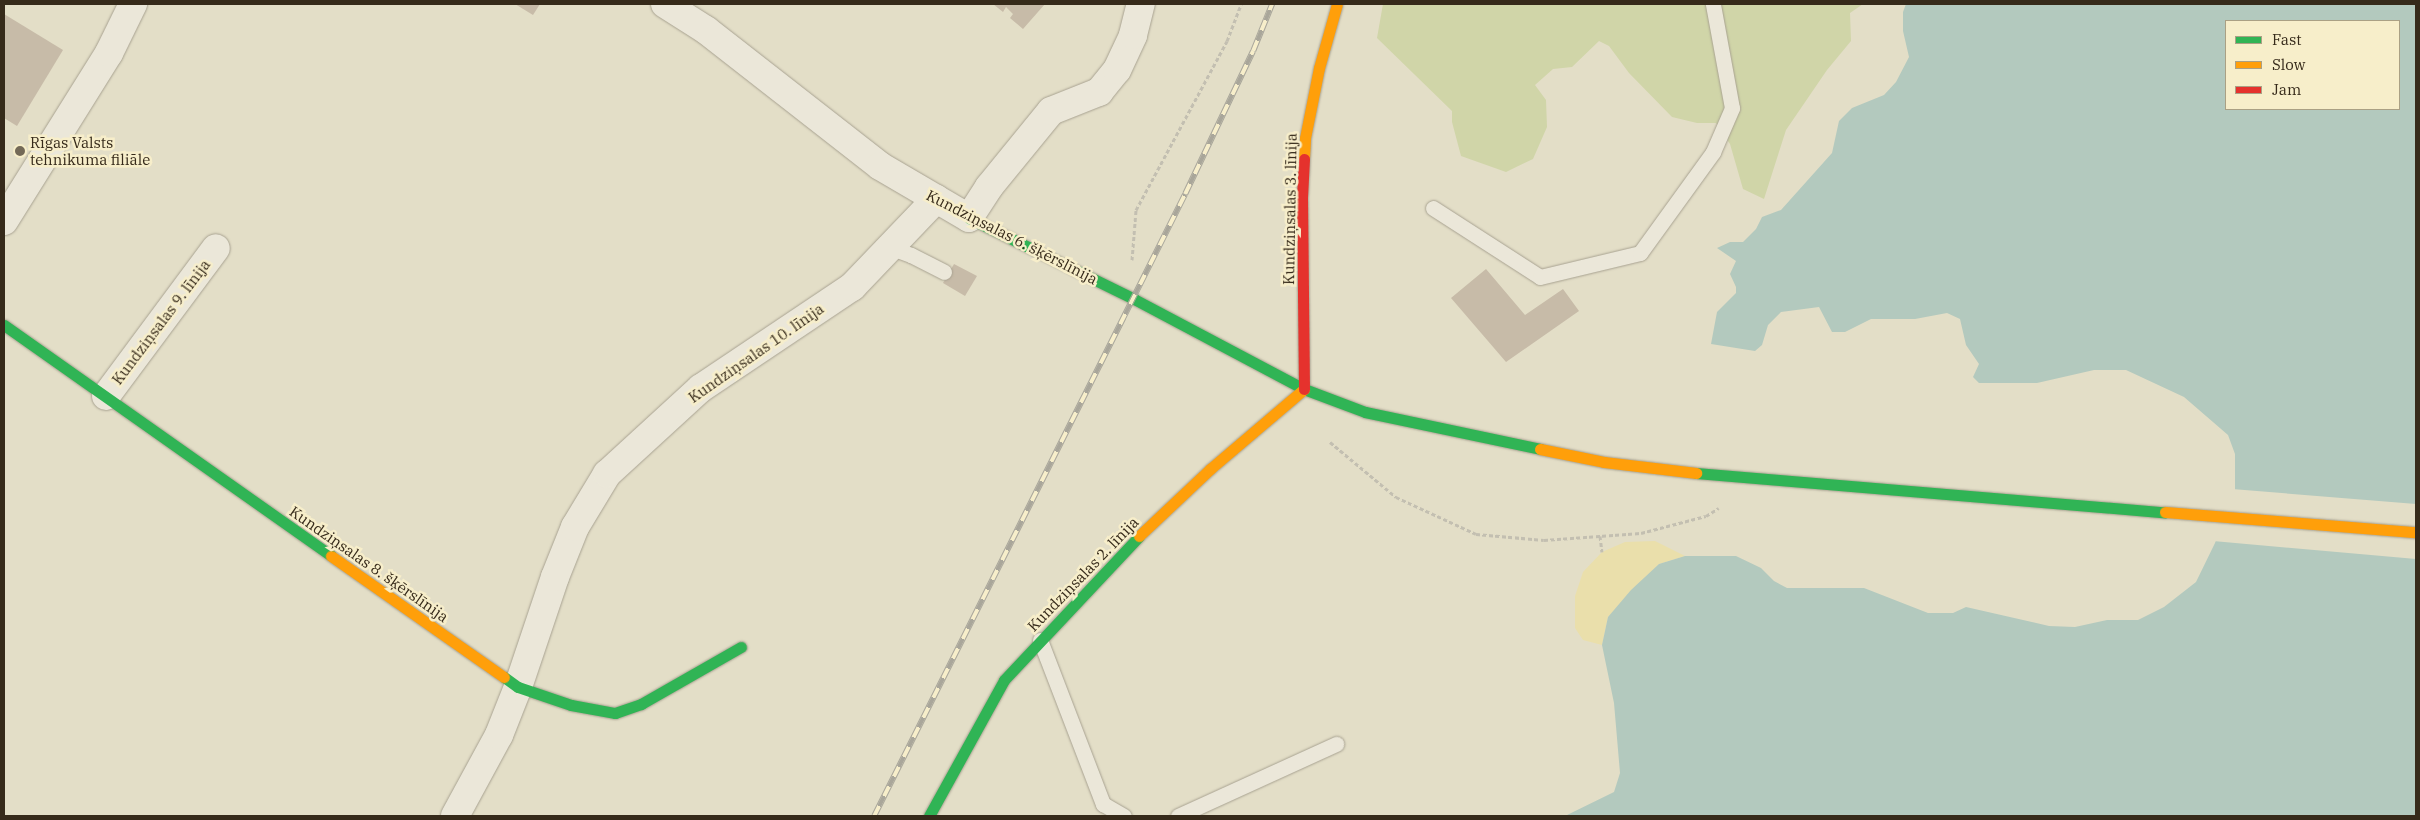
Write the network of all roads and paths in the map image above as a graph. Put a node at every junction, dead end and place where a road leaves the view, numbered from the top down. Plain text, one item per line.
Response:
1 (133, 4) edge
2 (665, 4) edge
3 (1141, 4) edge
4 (1240, 4) edge
5 (1337, 4) edge
6 (1713, 4) edge
7 (936, 198) junction
8 (1433, 208) dead end
9 (969, 218) junction
10 (4, 222) edge
11 (890, 247) junction
12 (216, 248) dead end
13 (1132, 260) dead end
14 (944, 272) dead end
15 (4, 325) edge
16 (1304, 389) junction
17 (106, 396) junction
18 (1330, 442) dead end
19 (1722, 507) dead end
20 (2416, 532) edge
21 (1600, 536) junction
22 (1602, 552) dead end
23 (1040, 640) junction
24 (742, 647) dead end
25 (518, 687) junction
26 (1336, 744) dead end
27 (455, 816) edge
28 (929, 816) edge
29 (1124, 816) edge
30 (1178, 816) edge

1 - 10 street
2 - 7 street, Kundziņsalas 6. šķērslīnija
3 - 9 street
4 - 13 path
5 - 16 street, Kundziņsalas 3. līnija
6 - 8 lane
7 - 9 street, Kundziņsalas 6. šķērslīnija
7 - 11 street, Kundziņsalas 10. līnija
9 - 16 street, Kundziņsalas 6. šķērslīnija
11 - 14 lane
11 - 25 street, Kundziņsalas 10. līnija
12 - 17 street, Kundziņsalas 9. līnija
15 - 17 street, Kundziņsalas 8. šķērslīnija
16 - 20 street, Kundziņsalas 6. šķērslīnija
16 - 23 street, Kundziņsalas 2. līnija
17 - 25 street, Kundziņsalas 8. šķērslīnija
18 - 21 path
19 - 21 path
21 - 22 path
23 - 28 street, Kundziņsalas 2. līnija
23 - 29 lane
24 - 25 street, Kundziņsalas 8. šķērslīnija
25 - 27 street, Kundziņsalas 10. līnija
26 - 30 lane

